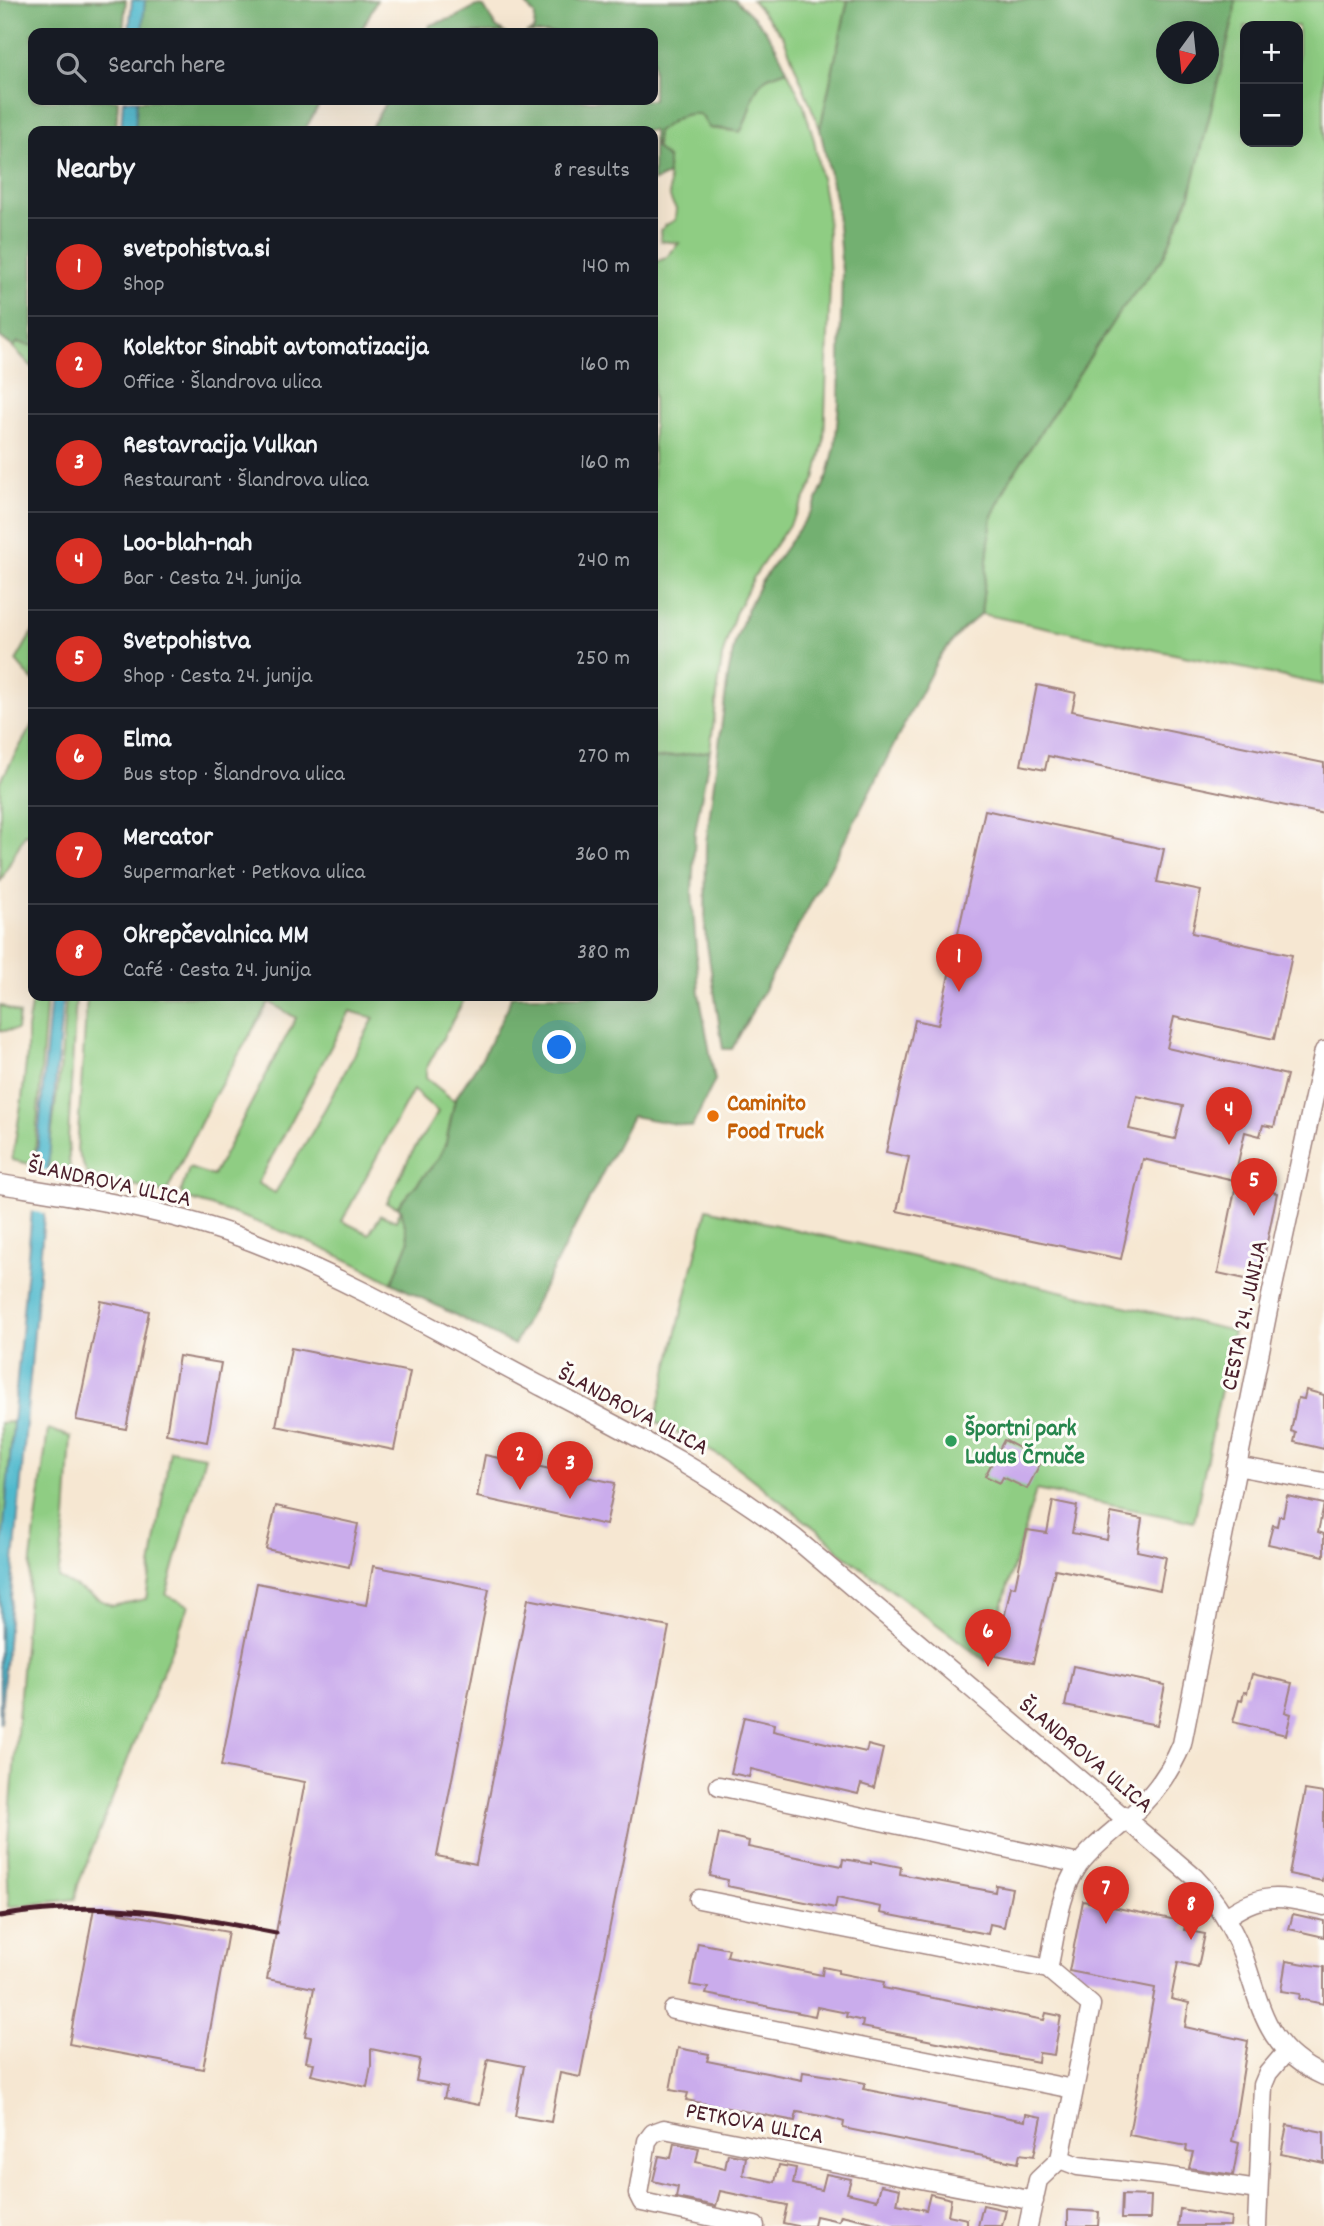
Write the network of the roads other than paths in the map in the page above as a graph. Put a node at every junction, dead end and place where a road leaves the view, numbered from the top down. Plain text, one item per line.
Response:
1 (1324, 1052) edge
2 (0, 1184) edge
3 (1236, 1466) junction
4 (1324, 1482) edge
5 (719, 1786) dead end
6 (1126, 1820) junction
7 (1079, 1864) junction
8 (699, 1899) dead end
9 (1324, 1906) edge
10 (1225, 1917) junction
11 (1048, 1969) junction
12 (673, 2010) dead end
13 (1286, 2052) junction
14 (1324, 2076) edge
15 (1073, 2090) junction
16 (1060, 2159) junction
17 (1258, 2190) junction
18 (1034, 2201) junction
19 (755, 2226) edge
20 (1028, 2226) edge
21 (1257, 2226) edge

1 - 3 street, CESTA 24. JUNIJA
2 - 6 street, ŠLANDROVA ULICA
3 - 4 street
3 - 6 street, CESTA 24. JUNIJA
5 - 7 street
6 - 7 street
6 - 10 street, ŠLANDROVA ULICA
7 - 11 street
8 - 11 street
9 - 10 street
10 - 13 street
11 - 15 street
12 - 15 street
13 - 14 street
13 - 17 street
15 - 16 street
16 - 17 street
16 - 18 street
17 - 21 street
18 - 19 street, PETKOVA ULICA
18 - 20 street

